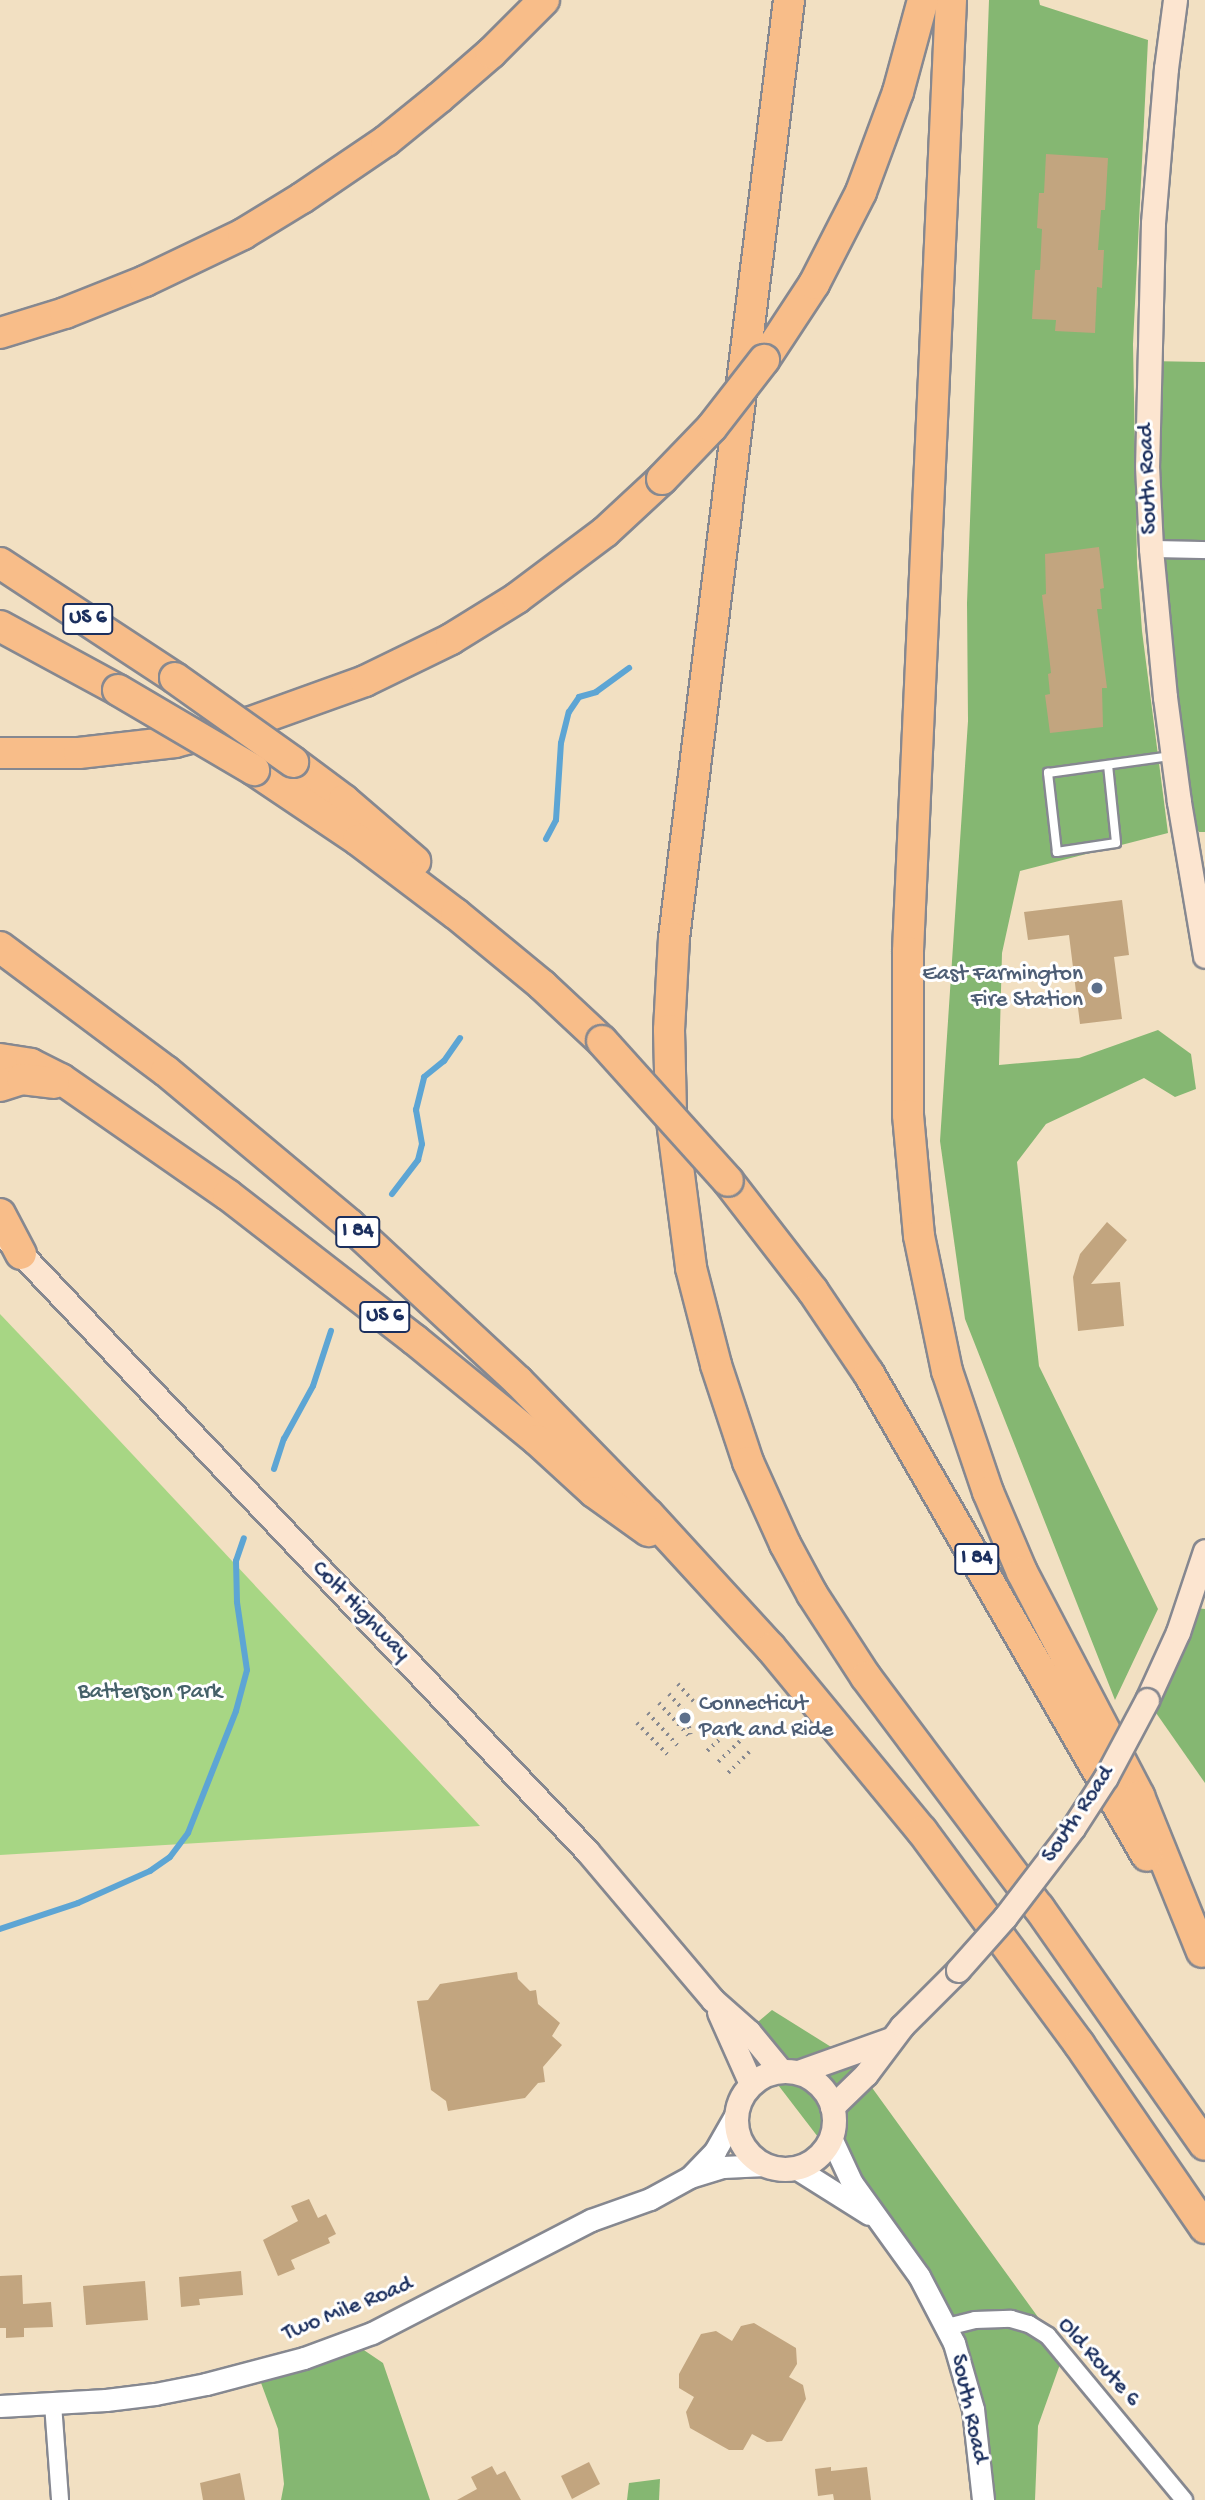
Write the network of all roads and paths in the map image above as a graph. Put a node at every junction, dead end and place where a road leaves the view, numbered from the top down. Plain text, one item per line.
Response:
1 (544, 0) edge
2 (789, 0) edge
3 (923, 0) edge
4 (951, 0) edge
5 (1175, 0) edge
6 (0, 333) edge
7 (1151, 549) junction
8 (1205, 550) edge
9 (0, 563) edge
10 (0, 626) edge
11 (0, 753) edge
12 (1173, 755) junction
13 (1108, 765) junction
14 (0, 947) edge
15 (503, 952) junction
16 (1205, 956) edge
17 (0, 1059) edge
18 (0, 1086) edge
19 (79, 1090) junction
20 (0, 1214) edge
21 (0, 1231) edge
22 (21, 1254) junction
23 (1205, 1551) edge
24 (685, 1552) junction
25 (678, 1684) dead end
26 (668, 1694) dead end
27 (659, 1703) dead end
28 (695, 1703) dead end
29 (648, 1713) dead end
30 (637, 1723) dead end
31 (731, 1729) dead end
32 (741, 1740) dead end
33 (679, 1746) dead end
34 (707, 1751) dead end
35 (751, 1751) dead end
36 (669, 1756) dead end
37 (718, 1762) dead end
38 (728, 1773) dead end
39 (1204, 1955) edge
40 (713, 2000) junction
41 (891, 2039) junction
42 (790, 2071) junction
43 (751, 2084) junction
44 (832, 2107) junction
45 (736, 2114) junction
46 (831, 2138) junction
47 (1205, 2145) edge
48 (765, 2165) junction
49 (796, 2168) junction
50 (690, 2178) junction
51 (874, 2217) junction
52 (1205, 2228) edge
53 (947, 2327) junction
54 (53, 2404) junction
55 (0, 2406) edge
56 (60, 2500) edge
57 (983, 2500) edge
58 (1184, 2500) edge

1 - 6 highway
2 - 47 highway
3 - 11 highway, bridge
4 - 39 highway
5 - 7 main road, South Road
7 - 8 street
7 - 12 main road, South Road
9 - 15 highway, US 6, bridge
10 - 15 highway, I 84, bridge
12 - 13 lane
12 - 16 main road, South Road
13 - 13 lane
14 - 24 highway, I 84
15 - 39 highway, I 84, bridge
17 - 19 highway, US 6
18 - 19 highway
19 - 24 highway, US 6
20 - 22 highway
21 - 22 main road, Colt Highway
22 - 40 main road, Colt Highway
23 - 41 main road, South Road, bridge
24 - 52 highway, I 84
25 - 28 path
26 - 27 path
29 - 33 path
30 - 36 path
31 - 34 path
32 - 37 path
35 - 38 path
40 - 42 main road, Colt Highway
40 - 43 main road, Colt Highway
41 - 42 main road, South Road
41 - 44 main road, South Road
42 - 43 main road
42 - 44 main road
43 - 45 main road
44 - 46 main road
45 - 48 main road
45 - 50 street, Two Mile Road
46 - 49 main road
46 - 51 street, South Road
48 - 49 main road
48 - 50 street, Two Mile Road
49 - 51 street, South Road
50 - 54 street, Two Mile Road
51 - 53 street, South Road
53 - 57 street, South Road
53 - 58 street, Old Route 6
54 - 55 street, Two Mile Road
54 - 56 street

